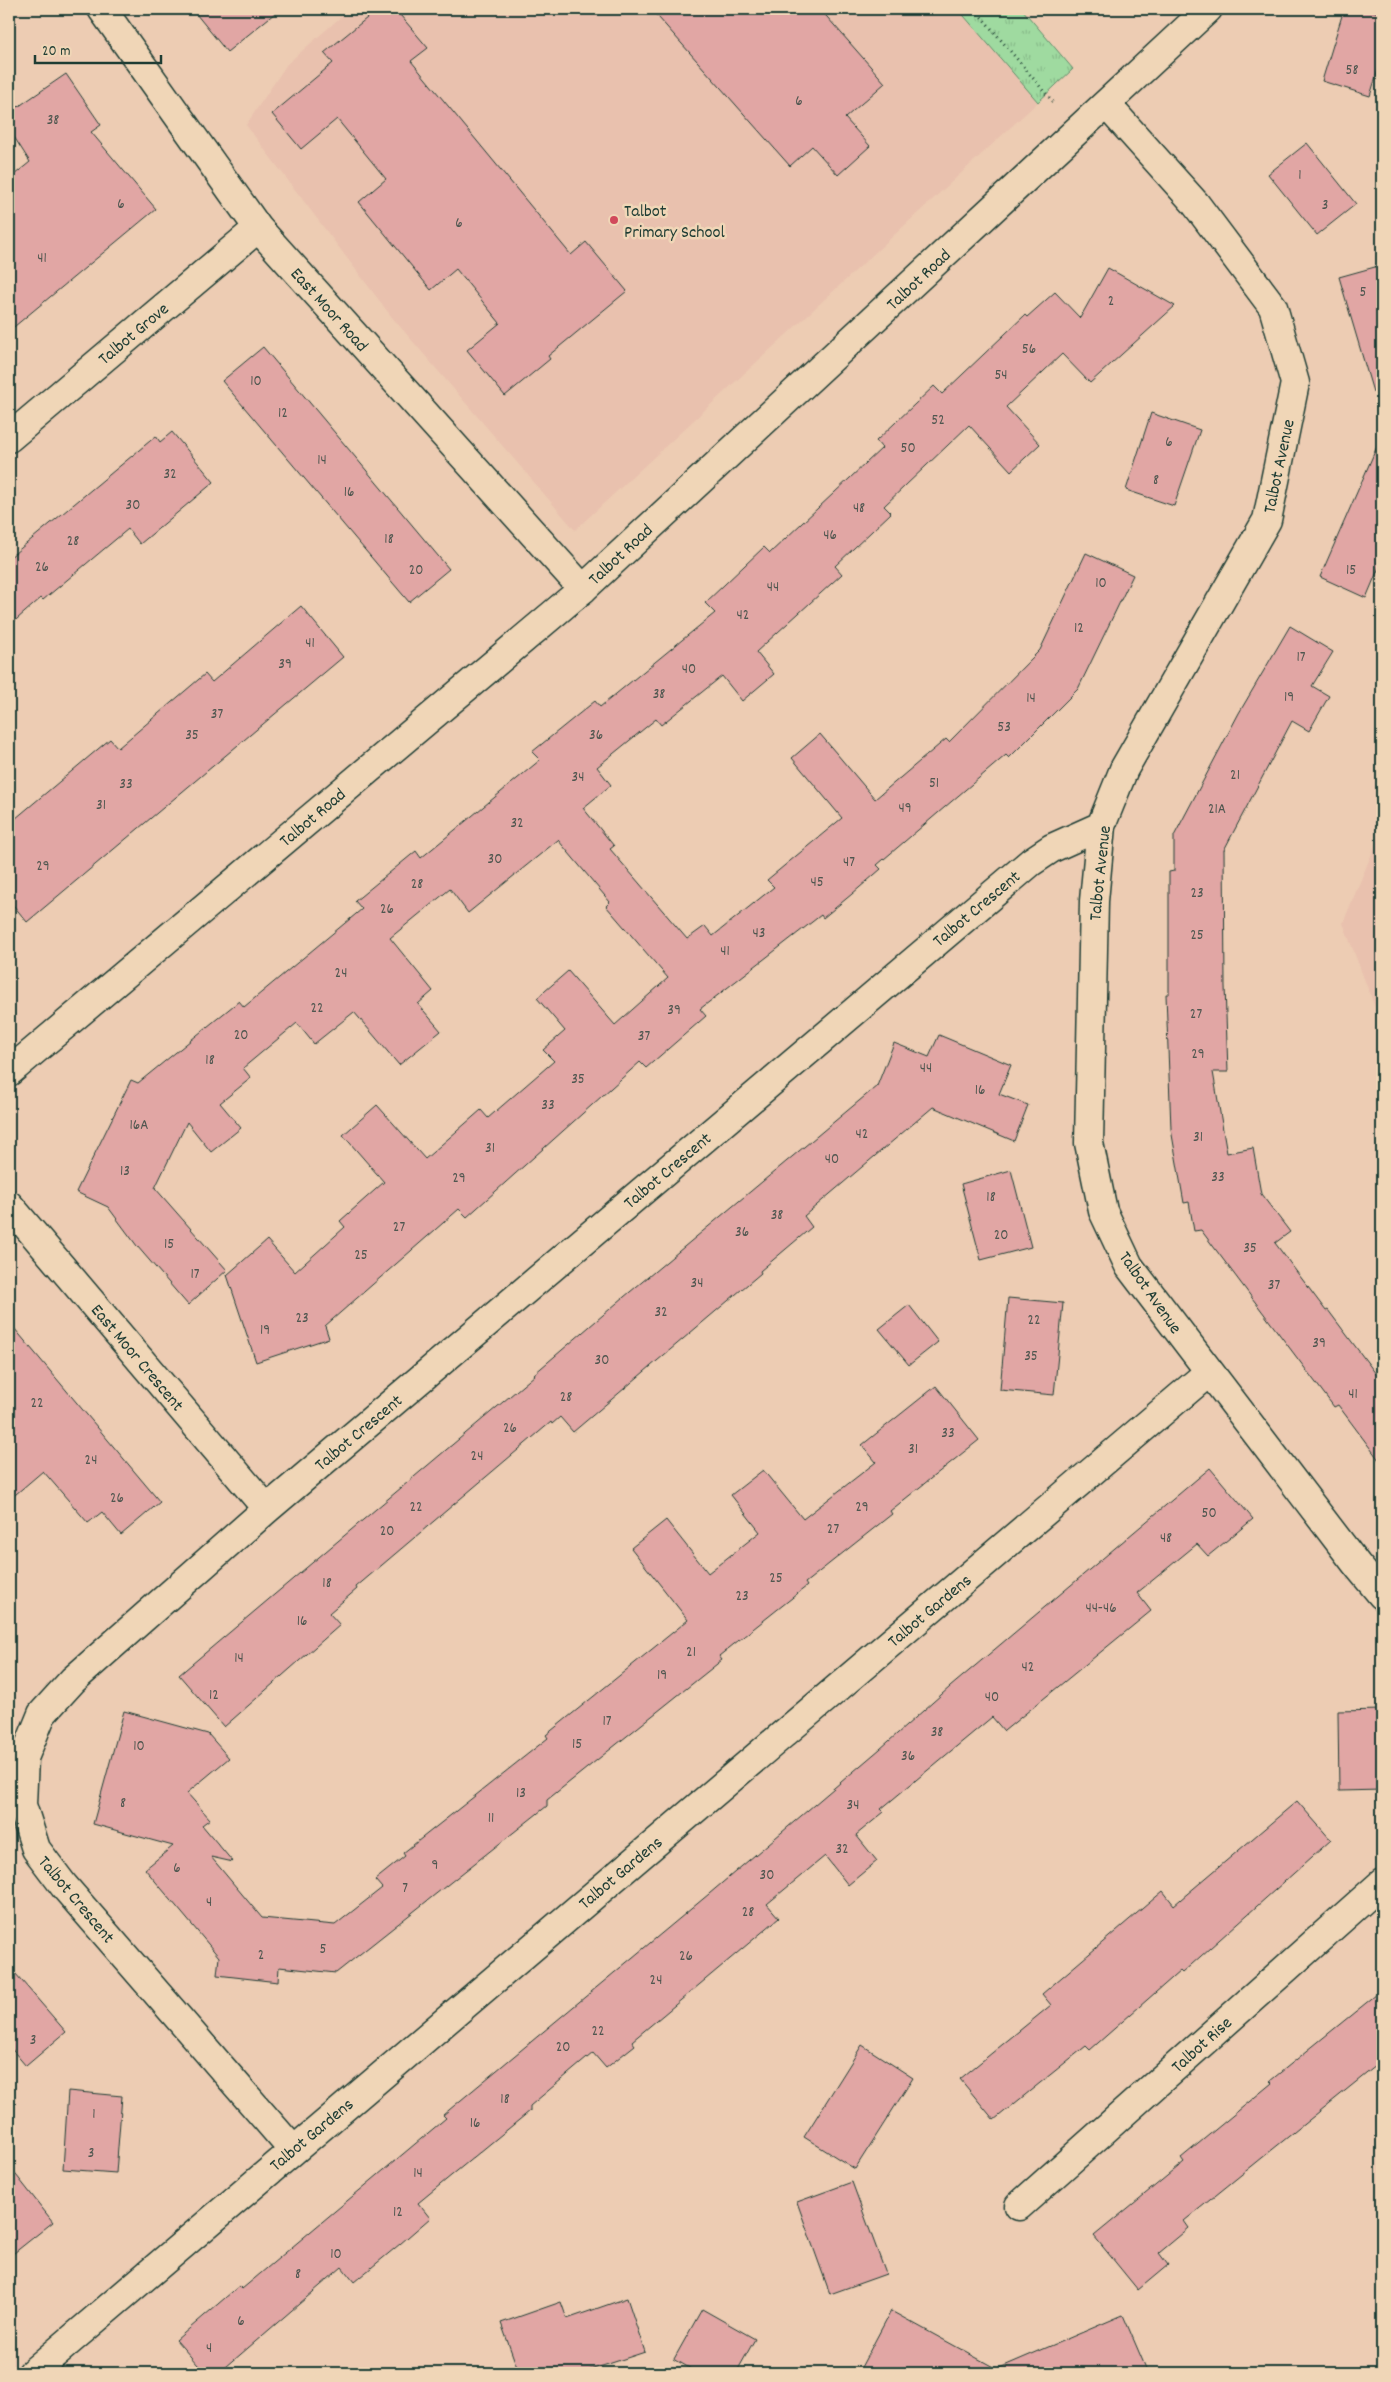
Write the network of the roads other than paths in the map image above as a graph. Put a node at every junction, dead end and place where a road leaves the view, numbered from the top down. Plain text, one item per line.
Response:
1 (102, 9) edge
2 (1208, 9) edge
3 (1107, 105) junction
4 (258, 228) junction
5 (9, 438) edge
6 (583, 589) junction
7 (1102, 826) junction
8 (9, 1072) edge
9 (9, 1205) edge
10 (1209, 1372) junction
11 (267, 1509) junction
12 (1382, 1595) edge
13 (1382, 1883) edge
14 (293, 2150) junction
15 (1019, 2206) dead end
16 (32, 2373) edge

1 - 4 street, East Moor Road
2 - 3 street, Talbot Road
3 - 6 street, Talbot Road
3 - 7 street, Talbot Avenue
4 - 5 street, Talbot Grove
4 - 6 street, East Moor Road
6 - 8 street, Talbot Road
7 - 10 street, Talbot Avenue
7 - 11 street, Talbot Crescent
9 - 11 street, East Moor Crescent
10 - 12 street, Talbot Avenue
10 - 14 street, Talbot Gardens
11 - 14 street, Talbot Crescent
13 - 15 street, Talbot Rise
14 - 16 street, Talbot Gardens

